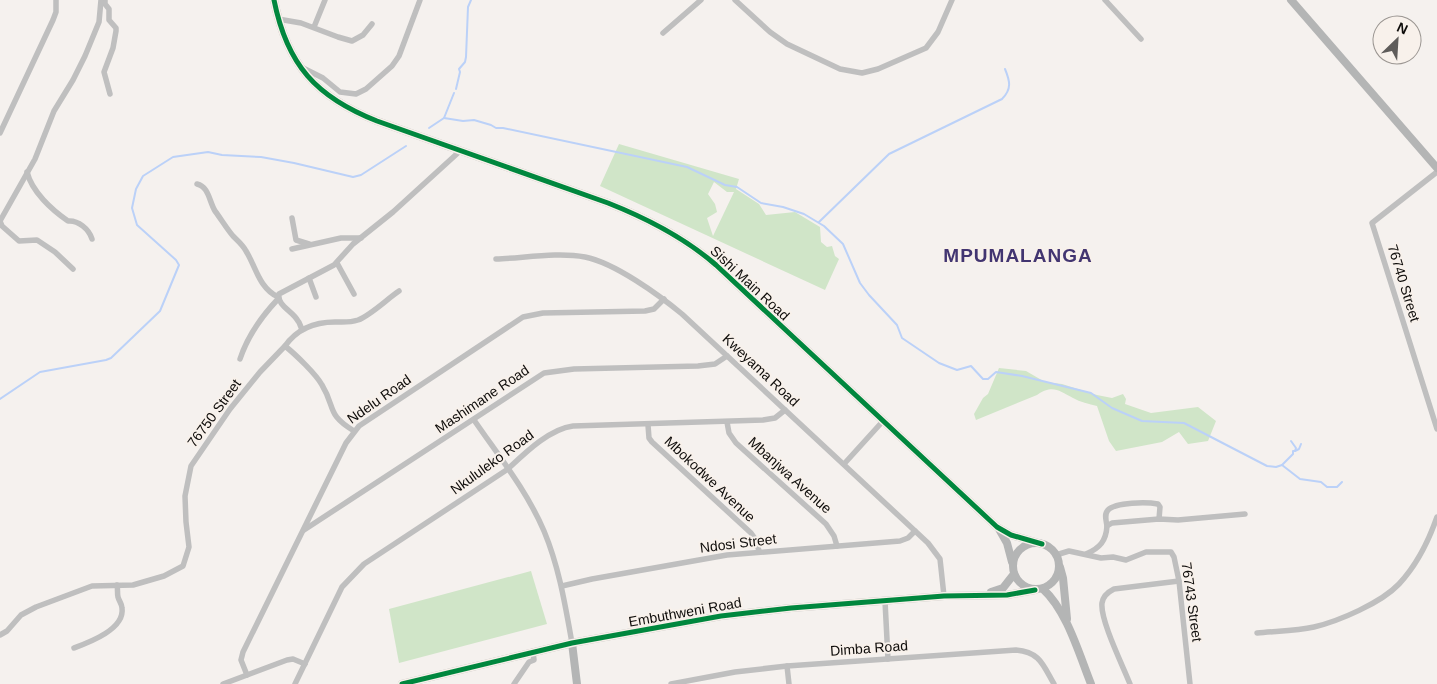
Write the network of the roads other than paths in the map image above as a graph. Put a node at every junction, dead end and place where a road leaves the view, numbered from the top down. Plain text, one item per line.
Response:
1 (56, 0) edge
2 (101, 0) edge
3 (105, 0) edge
4 (274, 0) edge
5 (325, 0) edge
6 (420, 0) edge
7 (700, 0) edge
8 (735, 0) edge
9 (952, 0) edge
10 (1106, 0) edge
11 (1291, 0) edge
12 (278, 19) junction
13 (372, 24) dead end
14 (314, 27) junction
15 (663, 33) dead end
16 (1141, 39) dead end
17 (301, 67) junction
18 (110, 94) dead end
19 (0, 133) edge
20 (460, 151) junction
21 (1437, 168) edge
22 (27, 172) junction
23 (1437, 172) edge
24 (197, 184) dead end
25 (292, 218) dead end
26 (360, 238) junction
27 (92, 239) dead end
28 (311, 244) junction
29 (292, 249) dead end
30 (496, 259) dead end
31 (337, 263) junction
32 (73, 269) dead end
33 (310, 278) junction
34 (399, 291) dead end
35 (354, 294) dead end
36 (316, 297) dead end
37 (278, 298) junction
38 (664, 299) junction
39 (302, 329) junction
40 (285, 346) junction
41 (727, 356) junction
42 (240, 359) dead end
43 (785, 410) junction
44 (474, 420) junction
45 (883, 421) junction
46 (728, 422) junction
47 (648, 425) junction
48 (1437, 429) edge
49 (354, 431) junction
50 (844, 464) junction
51 (508, 470) junction
52 (1245, 514) dead end
53 (1437, 517) edge
54 (1158, 518) junction
55 (1107, 526) junction
56 (998, 527) junction
57 (303, 531) junction
58 (915, 531) junction
59 (1042, 544) junction
60 (836, 546) junction
61 (759, 551) junction
62 (1086, 554) junction
63 (1056, 555) junction
64 (1059, 564) junction
65 (1012, 565) junction
66 (1014, 574) junction
67 (1179, 580) junction
68 (117, 585) junction
69 (562, 586) junction
70 (1039, 589) junction
71 (977, 595) junction
72 (944, 596) junction
73 (885, 601) junction
74 (1069, 629) junction
75 (1257, 633) dead end
76 (0, 635) edge
77 (572, 642) junction
78 (74, 648) dead end
79 (533, 651) junction
80 (888, 659) junction
81 (305, 664) junction
82 (787, 666) junction
83 (247, 675) junction
84 (223, 684) edge
85 (295, 684) edge
86 (402, 684) edge
87 (514, 684) edge
88 (577, 684) edge
89 (671, 684) edge
90 (789, 684) edge
91 (1054, 684) edge
92 (1091, 684) edge
93 (1130, 684) edge
94 (1190, 684) edge

1 - 19 street
2 - 22 street
3 - 18 street
4 - 12 street, Sishi Main Road
5 - 14 street
6 - 17 street
7 - 15 street
8 - 9 street
10 - 16 street
11 - 21 street
12 - 14 street
12 - 17 street, Sishi Main Road
13 - 14 street
17 - 20 street, Sishi Main Road
20 - 26 street
20 - 45 street, Sishi Main Road
22 - 27 street
22 - 32 street
23 - 48 street, 76740 Street
24 - 37 street
25 - 28 street
26 - 28 street
26 - 31 street
28 - 29 street
30 - 38 street, Kweyama Road
31 - 33 street
31 - 35 street
33 - 36 street
33 - 37 street
34 - 39 street
37 - 39 street
37 - 42 street
38 - 41 street, Kweyama Road
38 - 49 street, Ndelu Road
39 - 40 street
40 - 49 street
40 - 68 street, 76750 Street
41 - 43 street, Kweyama Road
41 - 44 street, Mashimane Road
43 - 46 street, Nkululeko Road
43 - 50 street, Kweyama Road
44 - 51 street
44 - 57 street, Mashimane Road
45 - 50 street
45 - 56 street, Sishi Main Road
46 - 47 street, Nkululeko Road
46 - 60 street, Mbanjwa Avenue
47 - 51 street, Nkululeko Road
47 - 61 street, Mbokodwe Avenue
49 - 57 street, Ndelu Road
50 - 58 street, Kweyama Road
51 - 69 street
51 - 81 street, Nkululeko Road
52 - 54 street
53 - 75 street
54 - 55 street
54 - 55 street
55 - 62 street
56 - 59 street, Sishi Main Road
56 - 65 street, Sishi Main Road
57 - 83 street, Ndelu Road
58 - 60 street, Ndosi Street
58 - 72 street, Kweyama Road
59 - 63 street
59 - 65 street
60 - 61 street, Ndosi Street
61 - 69 street, Ndosi Street
62 - 63 street, 76743 Street
62 - 67 street, 76743 Street
63 - 64 street
64 - 70 street
64 - 74 street
65 - 66 street
66 - 70 street
66 - 71 street, Embuthweni Road
67 - 93 street
67 - 94 street, 76743 Street
68 - 76 street, 76750 Street
68 - 78 street
69 - 77 street
70 - 71 street, Embuthweni Road
70 - 74 street
71 - 72 street, Embuthweni Road
72 - 73 street, Embuthweni Road
73 - 77 street, Embuthweni Road
73 - 80 street
74 - 92 street
77 - 79 street, Embuthweni Road
77 - 88 street
79 - 86 street, Embuthweni Road
79 - 87 street
80 - 82 street, Dimba Road
80 - 91 street, Dimba Road
81 - 83 street
81 - 85 street, Nkululeko Road
82 - 89 street, Dimba Road
82 - 90 street
83 - 84 street

